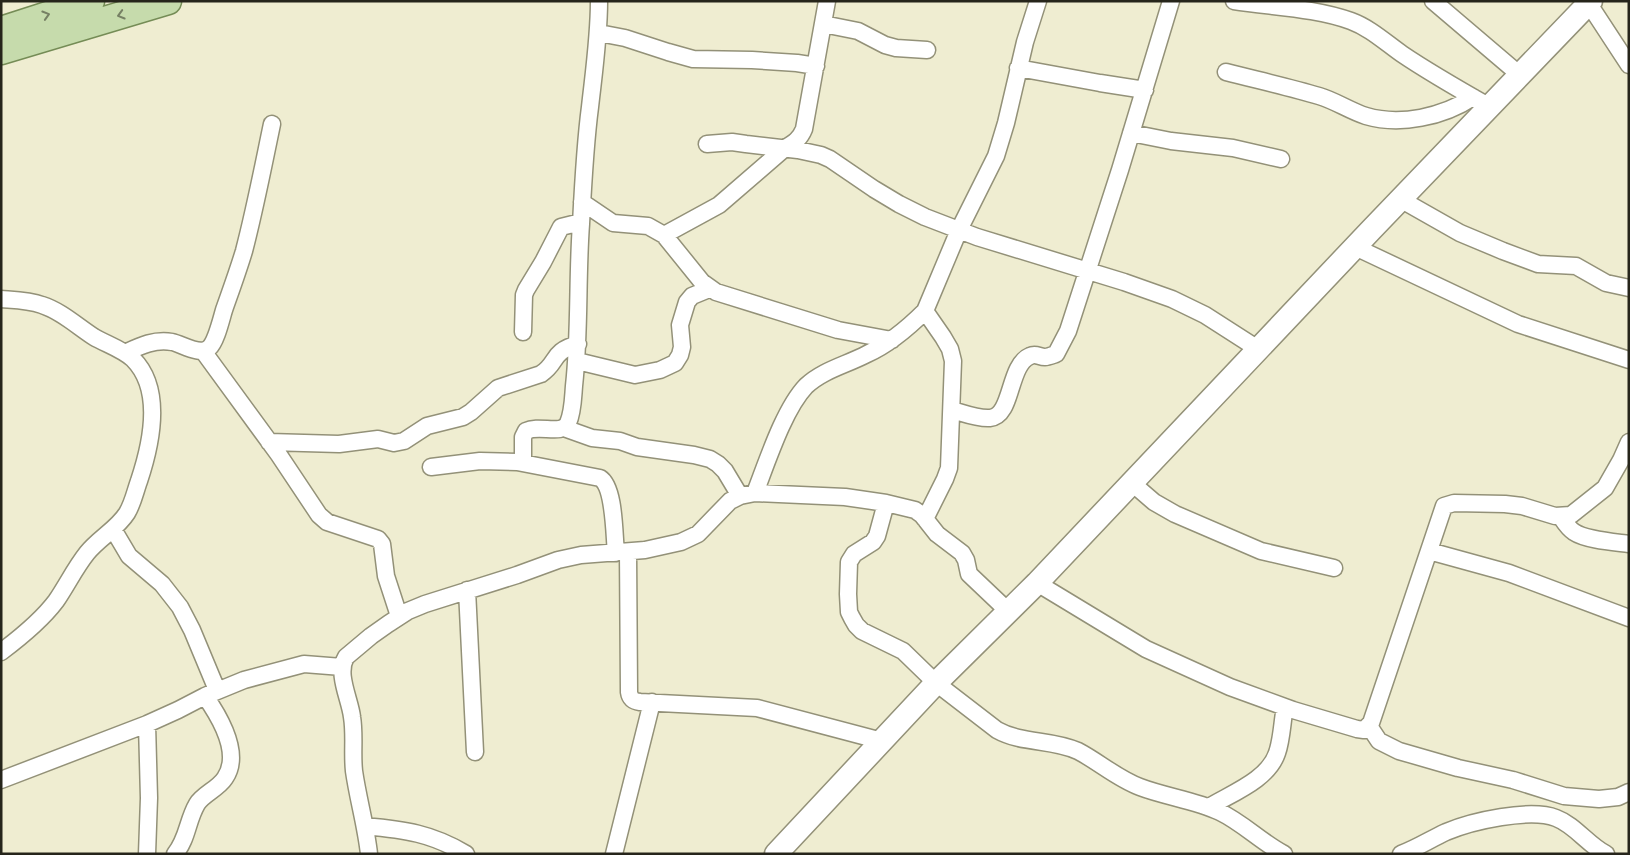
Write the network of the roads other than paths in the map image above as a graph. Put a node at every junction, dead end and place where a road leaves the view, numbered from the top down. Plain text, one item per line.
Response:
1 (91, 1) edge
2 (168, 1) edge
3 (599, 1) edge
4 (827, 1) edge
5 (1038, 1) edge
6 (1171, 1) edge
7 (1234, 1) edge
8 (1433, 1) edge
9 (1590, 3) edge
10 (823, 24) junction
11 (1, 30) edge
12 (599, 33) junction
13 (927, 50) dead end
14 (1, 51) edge
15 (1629, 65) edge
16 (816, 66) junction
17 (1018, 68) junction
18 (1226, 72) dead end
19 (1520, 75) junction
20 (1145, 90) junction
21 (1481, 102) junction
22 (272, 124) dead end
23 (1131, 134) junction
24 (707, 144) dead end
25 (785, 148) junction
26 (1281, 159) dead end
27 (1400, 199) junction
28 (582, 202) junction
29 (581, 222) junction
30 (959, 230) junction
31 (664, 235) junction
32 (1355, 247) junction
33 (1087, 271) junction
34 (1629, 288) edge
35 (709, 289) junction
36 (1, 298) edge
37 (925, 311) junction
38 (523, 332) dead end
39 (892, 340) junction
40 (578, 344) junction
41 (1258, 349) junction
42 (203, 351) junction
43 (125, 353) junction
44 (1629, 360) edge
45 (577, 361) junction
46 (952, 410) junction
47 (564, 428) junction
48 (269, 442) junction
49 (1629, 442) edge
50 (523, 463) junction
51 (431, 468) dead end
52 (1132, 483) junction
53 (748, 494) junction
54 (886, 503) junction
55 (1561, 517) junction
56 (925, 519) junction
57 (113, 529) junction
58 (1629, 544) edge
59 (1429, 551) junction
60 (622, 553) junction
61 (1334, 568) dead end
62 (1037, 583) junction
63 (467, 590) junction
64 (1010, 612) junction
65 (399, 616) junction
66 (1629, 618) edge
67 (1, 652) edge
68 (342, 667) junction
69 (936, 683) junction
70 (211, 693) junction
71 (652, 702) junction
72 (1285, 708) junction
73 (147, 724) junction
74 (1369, 726) junction
75 (882, 740) junction
76 (474, 752) dead end
77 (1, 780) edge
78 (1629, 792) edge
79 (1209, 807) junction
80 (365, 826) junction
81 (147, 854) edge
82 (175, 854) edge
83 (369, 854) edge
84 (466, 854) edge
85 (614, 854) edge
86 (776, 854) edge
87 (1284, 854) edge
88 (1401, 854) edge
89 (1606, 854) edge

11 -> 1 main road
2 -> 14 main road
3 - 12 street
4 - 10 street
5 - 17 street
6 - 20 street
7 - 21 street
8 - 19 street
9 - 15 street
9 - 19 street
10 - 13 street
10 - 16 street
12 - 16 street
12 - 28 street
16 - 25 street
17 - 20 street
17 - 30 street
18 - 21 street
19 - 21 street
20 - 23 street
21 - 27 street
22 - 42 street
23 - 26 street
23 - 33 street
24 - 25 street
25 - 30 street
25 - 31 street
27 - 32 street
27 - 34 street
28 - 29 street
28 - 31 street
29 - 38 street
29 - 40 street
30 - 33 street
30 - 37 street
31 - 35 street
32 - 41 street
32 - 44 street
33 - 41 street
33 - 46 street
35 - 39 street
35 - 45 street
36 - 43 street
37 - 39 street
37 - 46 street
39 - 53 street
40 - 45 street
40 - 48 street
41 - 52 street
42 - 43 street
42 - 48 street
43 - 57 street
45 - 47 street
46 - 56 street
47 - 50 street
47 - 53 street
48 - 65 street
49 - 55 street
50 - 51 street
50 - 60 street
52 - 61 street
52 - 62 street
53 - 54 street
53 - 60 street
54 - 56 street
54 - 69 street
55 - 58 street
55 - 59 street
56 - 64 street
57 - 67 street
57 - 70 street
59 - 66 street
59 - 74 street
60 - 63 street
60 - 71 street
62 - 64 street
62 - 72 street
63 - 65 street
63 - 76 street
64 - 69 street
65 - 68 street
68 - 70 street
68 - 80 street
69 - 75 street
69 - 79 street
70 - 73 street
70 - 82 street
71 - 75 street
71 - 85 street
72 - 74 street
72 - 79 street
73 - 77 street
73 - 81 street
74 - 78 street
75 - 86 street
79 - 87 street
80 - 83 street
80 - 84 street
88 - 89 street

